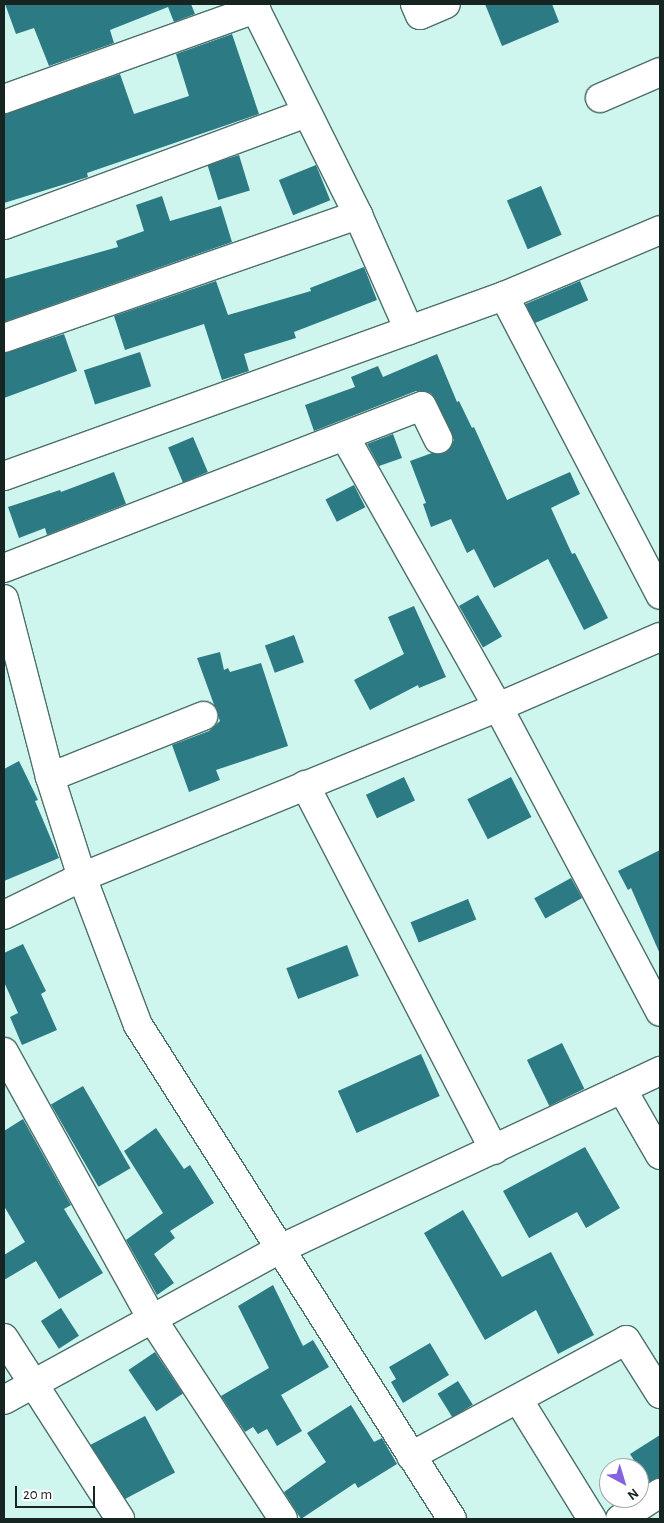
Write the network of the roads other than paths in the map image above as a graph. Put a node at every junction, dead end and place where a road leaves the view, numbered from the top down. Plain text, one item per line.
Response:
1 (415, 4) edge
2 (446, 4) edge
3 (254, 6) edge
4 (660, 72) edge
5 (600, 98) dead end
6 (4, 99) edge
7 (307, 113) junction
8 (358, 214) junction
9 (4, 225) edge
10 (659, 232) edge
11 (504, 296) junction
12 (409, 330) junction
13 (4, 338) edge
14 (345, 437) junction
15 (438, 439) dead end
16 (4, 476) edge
17 (4, 568) edge
18 (660, 595) edge
19 (4, 599) edge
20 (660, 637) edge
21 (498, 707) junction
22 (203, 716) dead end
23 (50, 777) junction
24 (305, 785) junction
25 (82, 877) junction
26 (4, 914) edge
27 (660, 1012) edge
28 (4, 1052) edge
29 (660, 1071) edge
30 (622, 1089) junction
31 (494, 1150) junction
32 (660, 1156) edge
33 (280, 1249) junction
34 (152, 1317) junction
35 (4, 1338) edge
36 (32, 1385) junction
37 (660, 1394) edge
38 (518, 1399) junction
39 (4, 1400) edge
40 (411, 1456) junction
41 (660, 1493) edge
42 (120, 1519) edge
43 (283, 1519) edge
44 (452, 1519) edge
45 (592, 1519) edge
46 (620, 1519) edge

1 - 2 street
3 - 6 street
3 - 7 street
4 - 5 street
7 - 8 street
7 - 9 street
8 - 12 street
8 - 13 street
10 - 11 street
11 - 12 street
11 - 18 street
12 - 16 street
14 - 15 street
14 - 17 street
14 - 21 street
19 - 23 street
20 - 21 street
21 - 24 street
21 - 27 street
22 - 23 street
23 - 25 street
24 - 25 street
24 - 31 street
25 - 26 street
25 - 33 street
28 - 34 street
29 - 30 street
30 - 31 street
30 - 32 street
31 - 33 street
33 - 34 street
33 - 40 street
34 - 36 street
34 - 43 street
35 - 36 street
36 - 39 street
36 - 42 street
37 - 38 street
38 - 40 street
38 - 45 street
40 - 44 street
41 - 46 street

